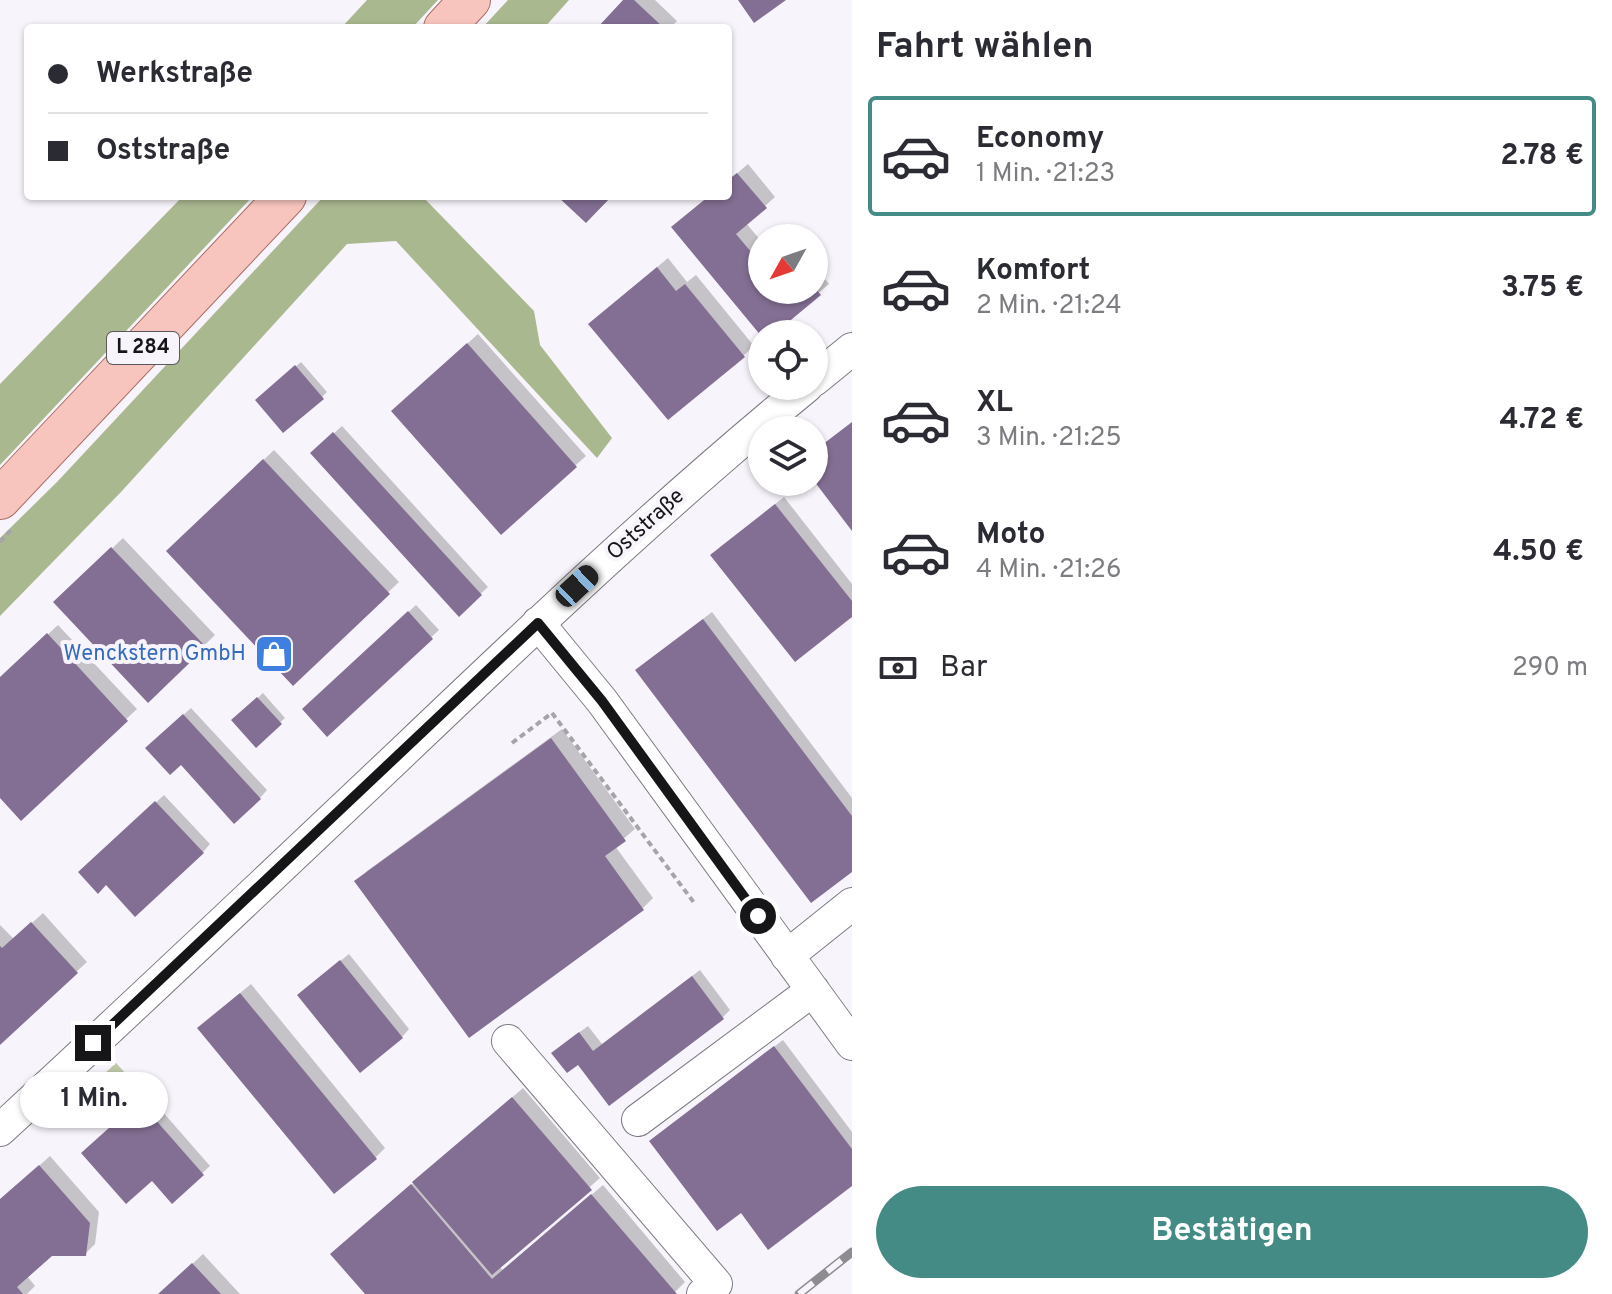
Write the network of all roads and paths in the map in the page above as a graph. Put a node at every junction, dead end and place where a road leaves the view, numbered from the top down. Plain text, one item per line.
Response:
1 (470, 0) edge
2 (448, 24) edge
3 (282, 200) edge
4 (852, 349) edge
5 (828, 369) edge
6 (791, 400) edge
7 (0, 499) edge
8 (538, 623) junction
9 (512, 743) dead end
10 (695, 904) dead end
11 (852, 904) edge
12 (787, 956) junction
13 (813, 990) junction
14 (508, 1041) dead end
15 (852, 1044) edge
16 (638, 1120) dead end
17 (0, 1130) edge
18 (703, 1294) edge

1 - 2 main road
3 - 7 main road, L 284
4 - 5 street
6 - 8 street, Oststraße
8 - 12 street
8 - 17 street, Oststraße
9 - 10 path
11 - 12 street
12 - 13 street
13 - 15 street
13 - 16 street
14 - 18 street

